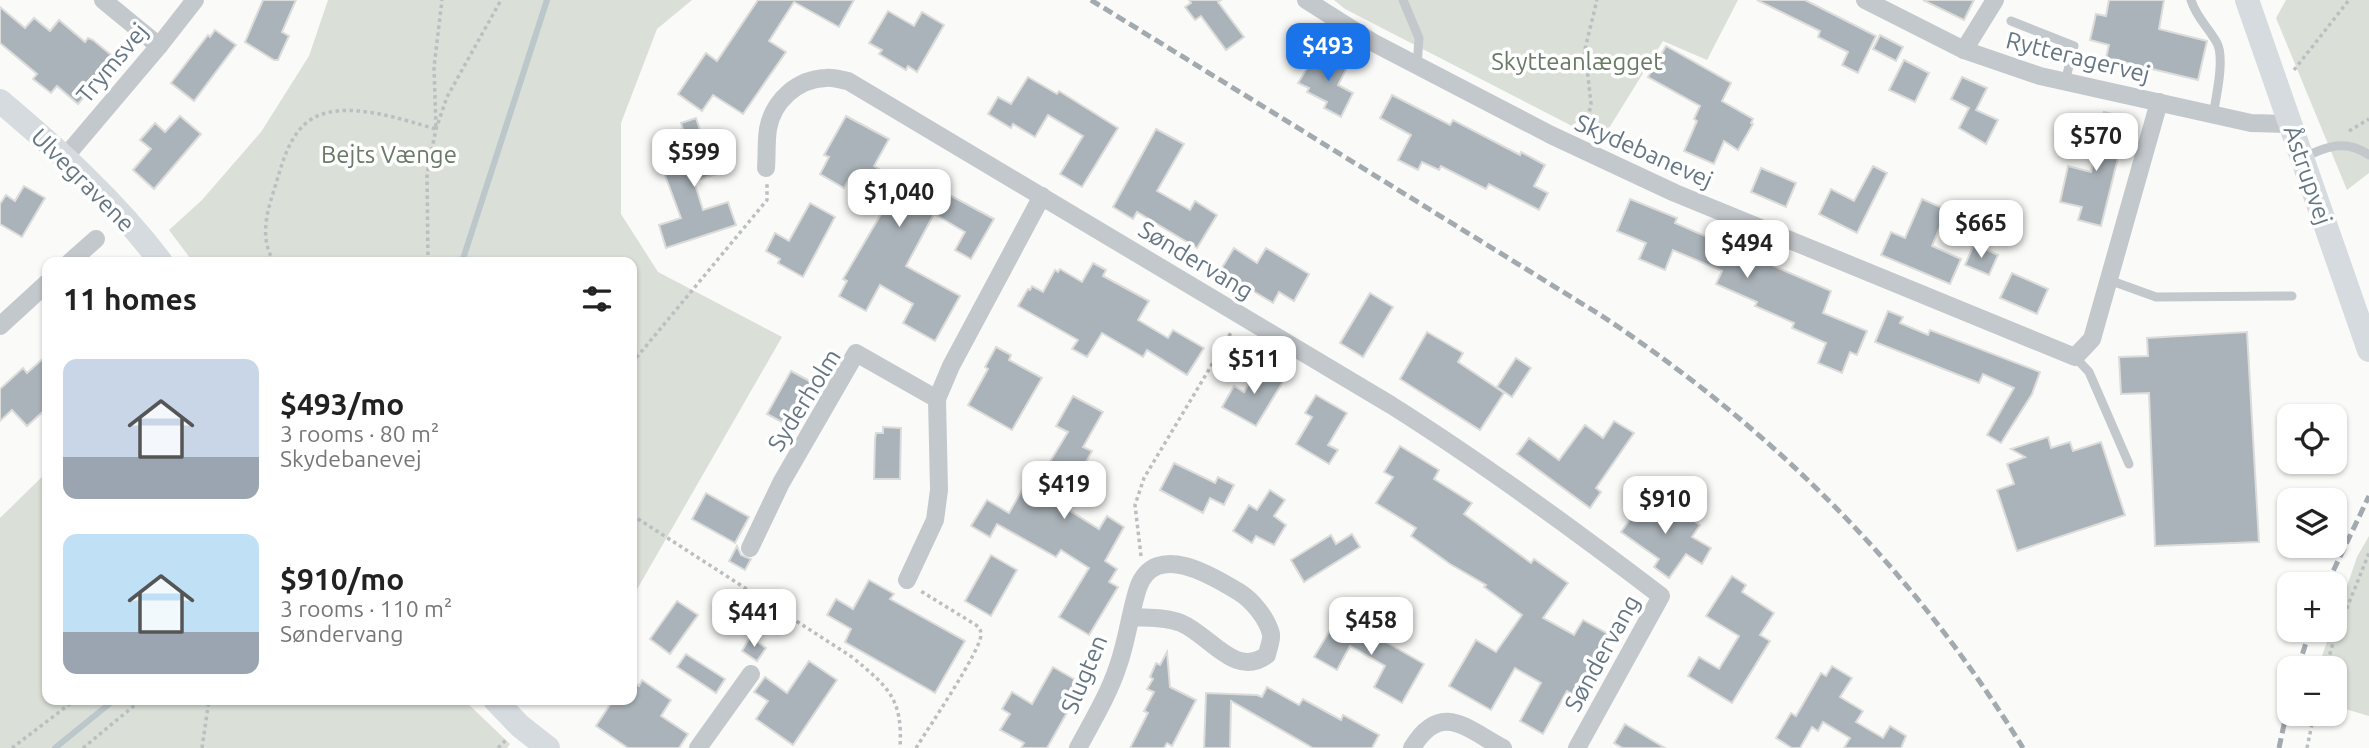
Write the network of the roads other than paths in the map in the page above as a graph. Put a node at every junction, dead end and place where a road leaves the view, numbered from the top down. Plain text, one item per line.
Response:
1 (103, 0) edge
2 (195, 0) edge
3 (1306, 0) edge
4 (1404, 0) edge
5 (1865, 0) edge
6 (1995, 0) edge
7 (2191, 0) edge
8 (2247, 0) edge
9 (2011, 22) dead end
10 (159, 46) junction
11 (1964, 50) junction
12 (1417, 66) junction
13 (2065, 82) junction
14 (0, 102) edge
15 (2158, 102) junction
16 (2213, 115) junction
17 (2290, 124) junction
18 (2369, 155) edge
19 (65, 157) junction
20 (2302, 158) junction
21 (766, 168) road end
22 (1042, 196) junction
23 (96, 239) dead end
24 (76, 257) edge
25 (157, 257) edge
26 (2109, 280) junction
27 (42, 288) edge
28 (2292, 296) dead end
29 (0, 326) edge
30 (2369, 350) edge
31 (2075, 357) junction
32 (937, 399) junction
33 (2129, 464) dead end
34 (750, 548) dead end
35 (907, 580) road end
36 (1132, 617) junction
37 (751, 674) dead end
38 (500, 705) edge
39 (548, 748) edge
40 (698, 748) edge
41 (1078, 748) edge
42 (1412, 748) edge
43 (1503, 748) edge
44 (1577, 748) edge

1 - 10 street
2 - 10 street, Trymsvej
3 - 12 street, Skydebanevej
4 - 12 lane
5 - 11 street, Rytteragervej
6 - 11 street
7 - 16 lane
8 - 17 street, Åstrupvej
9 - 13 lane
10 - 19 street, Trymsvej
11 - 13 street, Rytteragervej
12 - 31 street, Skydebanevej
13 - 15 street, Rytteragervej
14 - 19 street, Ulvegravene
15 - 16 street, Rytteragervej
15 - 26 street
16 - 17 street, Rytteragervej
17 - 20 street, Åstrupvej
18 - 20 lane
19 - 25 street, Ulvegravene
20 - 30 street, Åstrupvej
21 - 22 street, Søndervang
22 - 32 street
22 - 44 street, Søndervang
23 - 24 street
26 - 28 lane
26 - 31 street
27 - 29 street
31 - 33 lane
32 - 34 street, Syderholm
32 - 35 street
36 - 36 street, Slugten
36 - 41 street, Slugten
37 - 40 street
38 - 39 street
42 - 43 street

